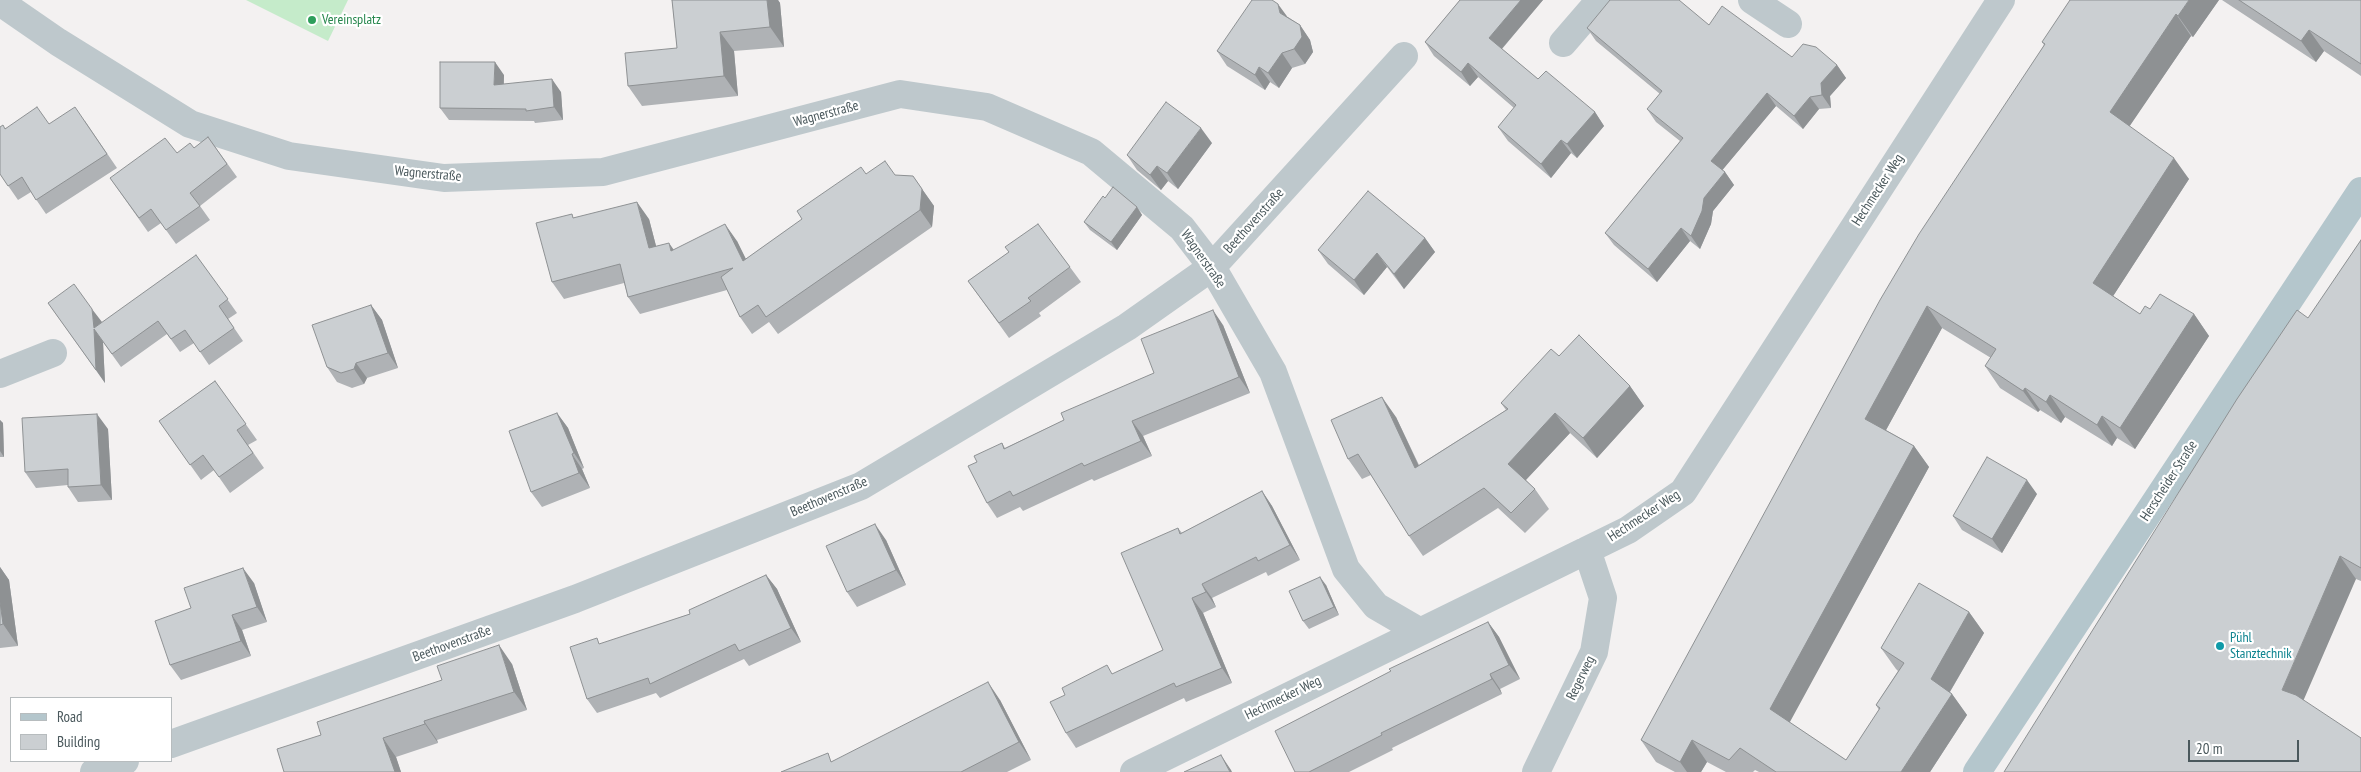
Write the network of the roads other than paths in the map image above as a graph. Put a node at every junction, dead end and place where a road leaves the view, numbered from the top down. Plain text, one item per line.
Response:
1 (1600, 0) edge
2 (1752, 0) edge
3 (2001, 0) edge
4 (0, 2) edge
5 (1788, 24) dead end
6 (1562, 43) dead end
7 (1404, 56) dead end
8 (2361, 191) edge
9 (1212, 267) junction
10 (53, 353) dead end
11 (0, 374) edge
12 (1587, 550) junction
13 (1419, 631) junction
14 (172, 744) edge
15 (122, 762) edge
16 (94, 772) edge
17 (1134, 772) edge
18 (1536, 772) edge
19 (1977, 772) edge

1 - 6 street
2 - 5 street
3 - 12 street, Hechmecker Weg
4 - 9 street, Wagnerstraße
7 - 9 street, Beethovenstraße
8 - 19 main road, Herscheider Straße
9 - 13 street, Wagnerstraße
9 - 14 street, Beethovenstraße
10 - 11 street
12 - 13 street, Hechmecker Weg
12 - 18 street, Regerweg
13 - 17 street, Hechmecker Weg
15 - 16 street

